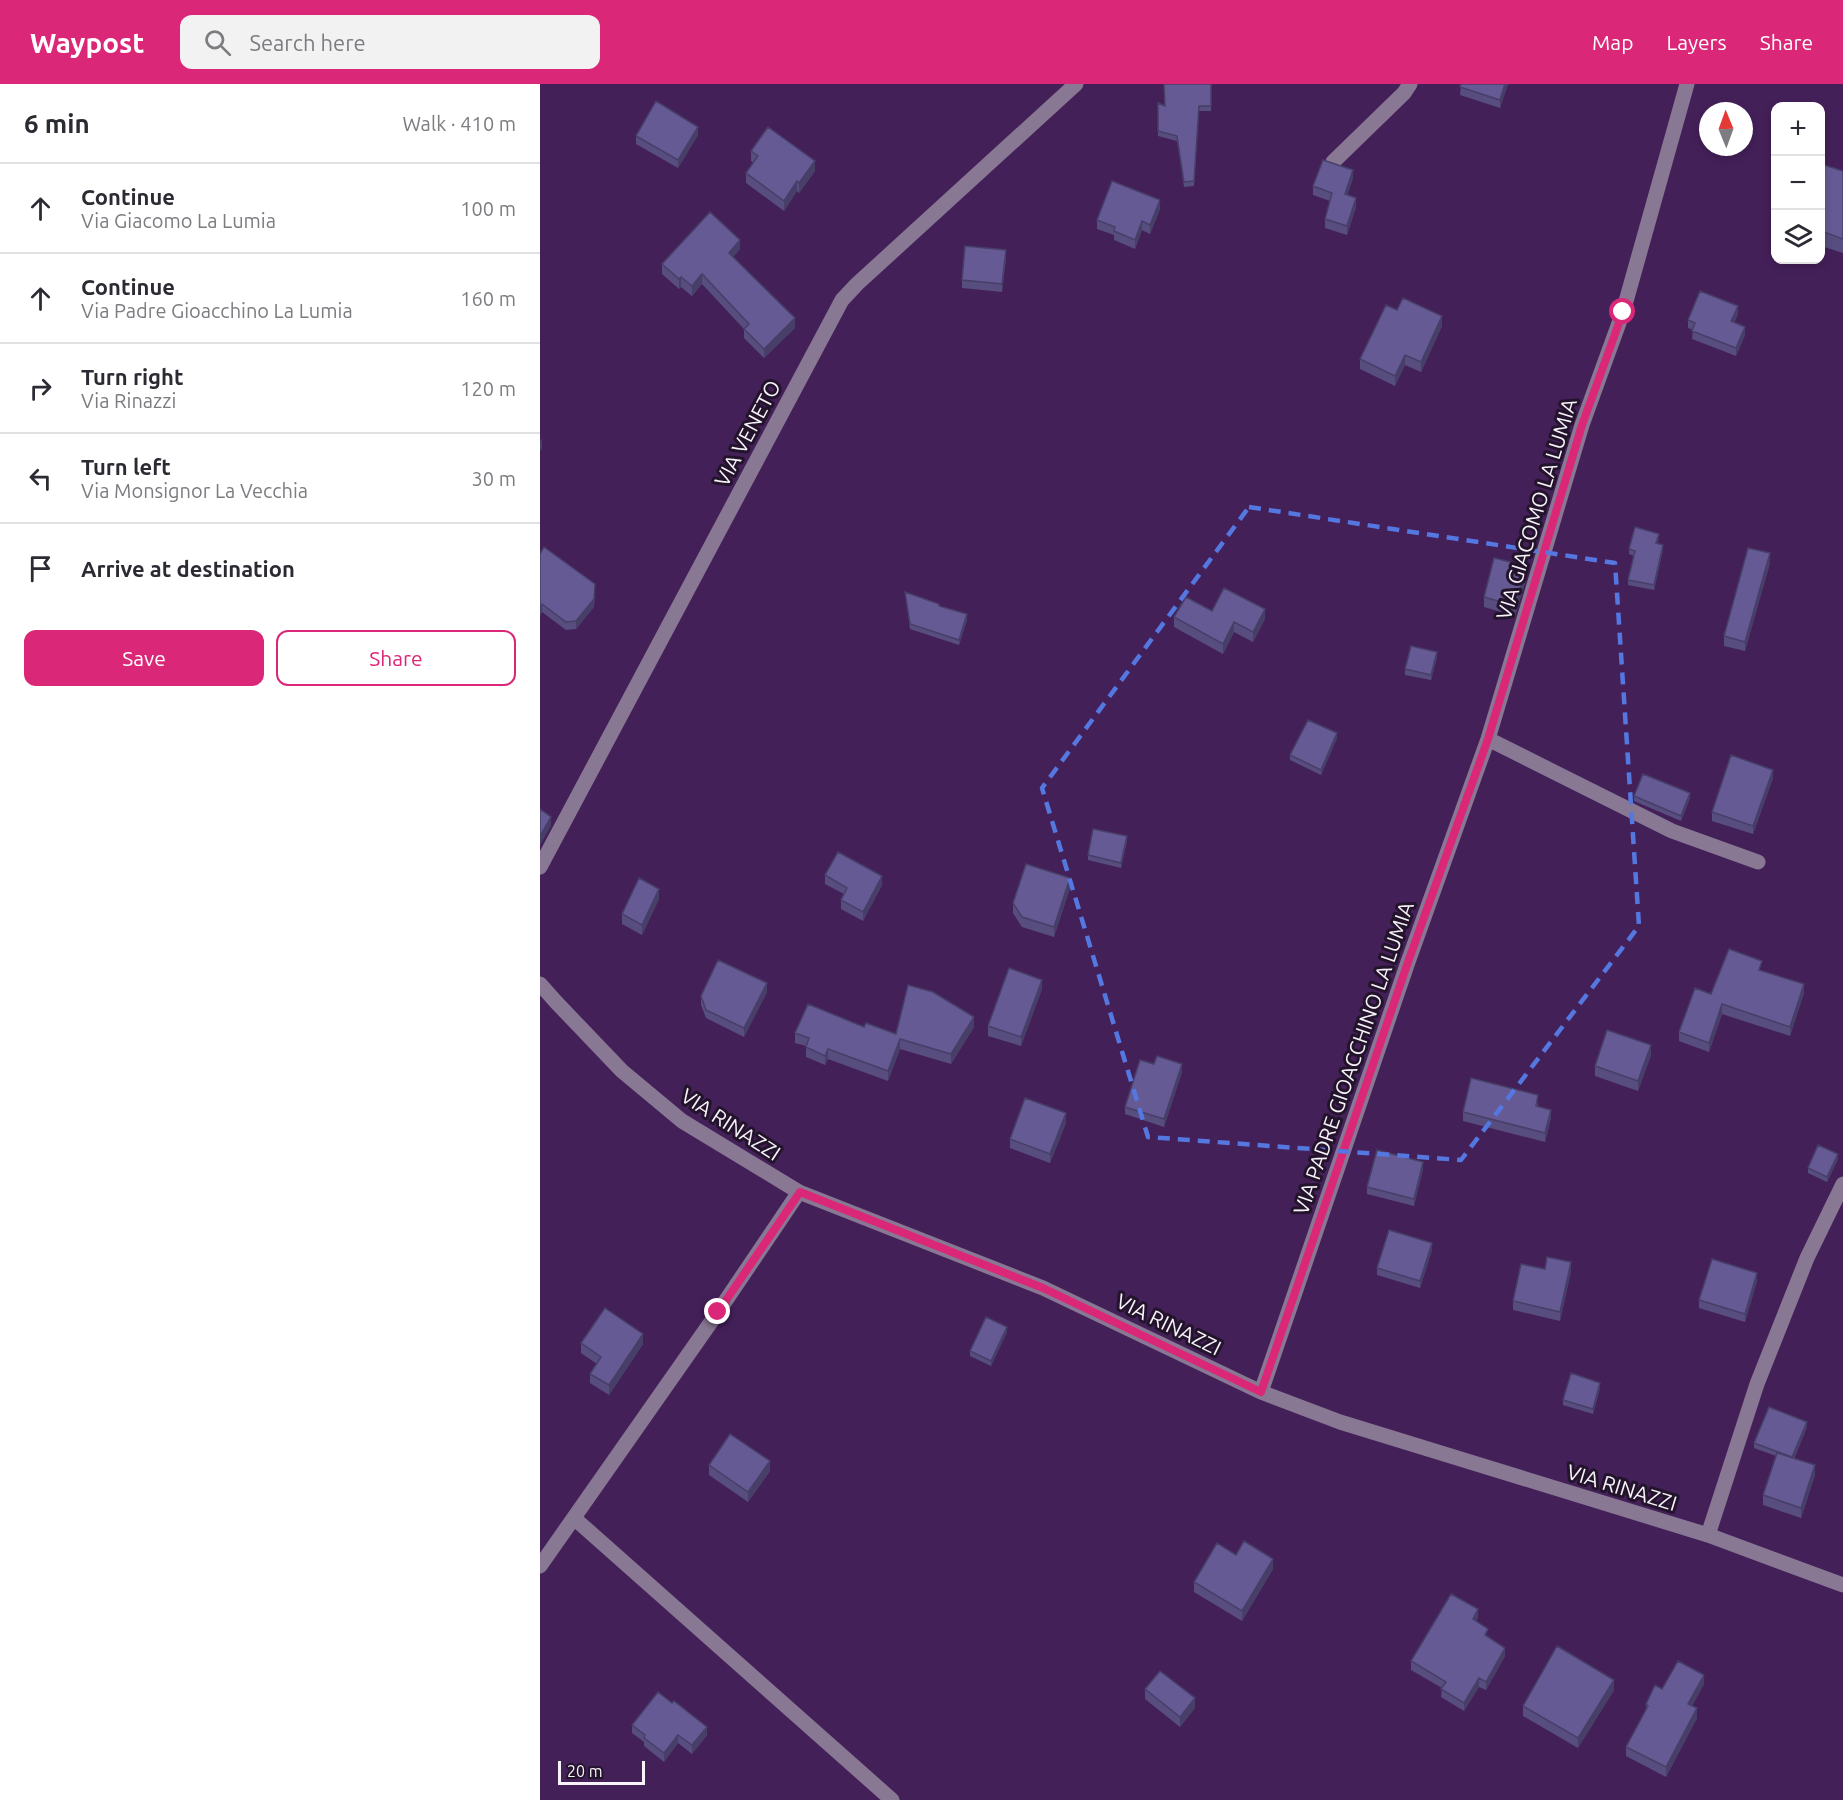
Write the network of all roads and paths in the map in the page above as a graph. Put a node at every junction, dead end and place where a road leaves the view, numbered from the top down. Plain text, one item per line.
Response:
1 (1076, 84) edge
2 (1410, 84) edge
3 (1687, 84) edge
4 (1333, 162) edge
5 (1488, 739) junction
6 (1758, 862) dead end
7 (540, 867) edge
8 (540, 984) edge
9 (1843, 1184) edge
10 (800, 1192) junction
11 (1261, 1392) junction
12 (574, 1518) junction
13 (1708, 1535) junction
14 (540, 1566) edge
15 (1843, 1585) edge
16 (892, 1800) edge

1 - 7 street, VIA VENETO
2 - 4 street
3 - 5 street, VIA GIACOMO LA LUMIA
5 - 6 street
5 - 11 street, VIA PADRE GIOACCHINO LA LUMIA
8 - 10 street, VIA RINAZZI
9 - 13 street
10 - 11 street, VIA RINAZZI
10 - 12 street
11 - 13 street, VIA RINAZZI
12 - 14 street
12 - 16 street
13 - 15 street, VIA RINAZZI

